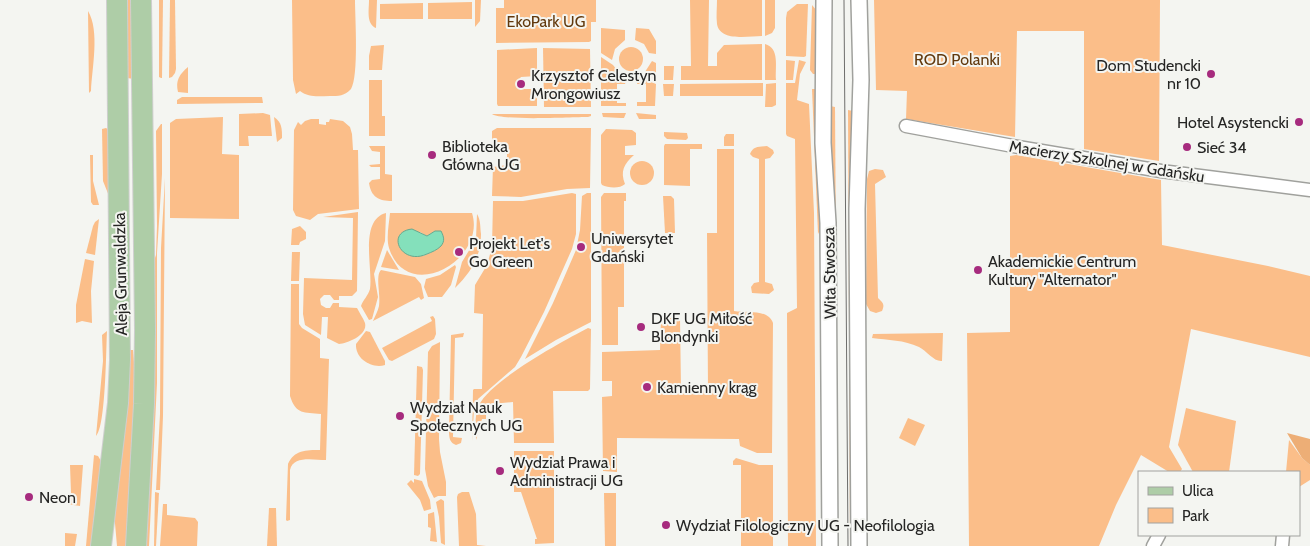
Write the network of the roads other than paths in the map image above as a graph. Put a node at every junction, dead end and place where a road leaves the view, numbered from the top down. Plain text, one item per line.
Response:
1 (117, 0) edge
2 (141, 0) edge
3 (824, 0) edge
4 (860, 0) edge
5 (906, 126) dead end
6 (1310, 190) edge
7 (101, 546) edge
8 (136, 546) edge
9 (830, 546) edge
10 (858, 546) edge

1 - 7 main road, Aleja Grunwaldzka
2 - 8 main road, Aleja Grunwaldzka
3 - 9 street, Wita Stwosza
4 - 10 street, Wita Stwosza
5 - 6 street, Macierzy Szkolnej w Gdańsku

